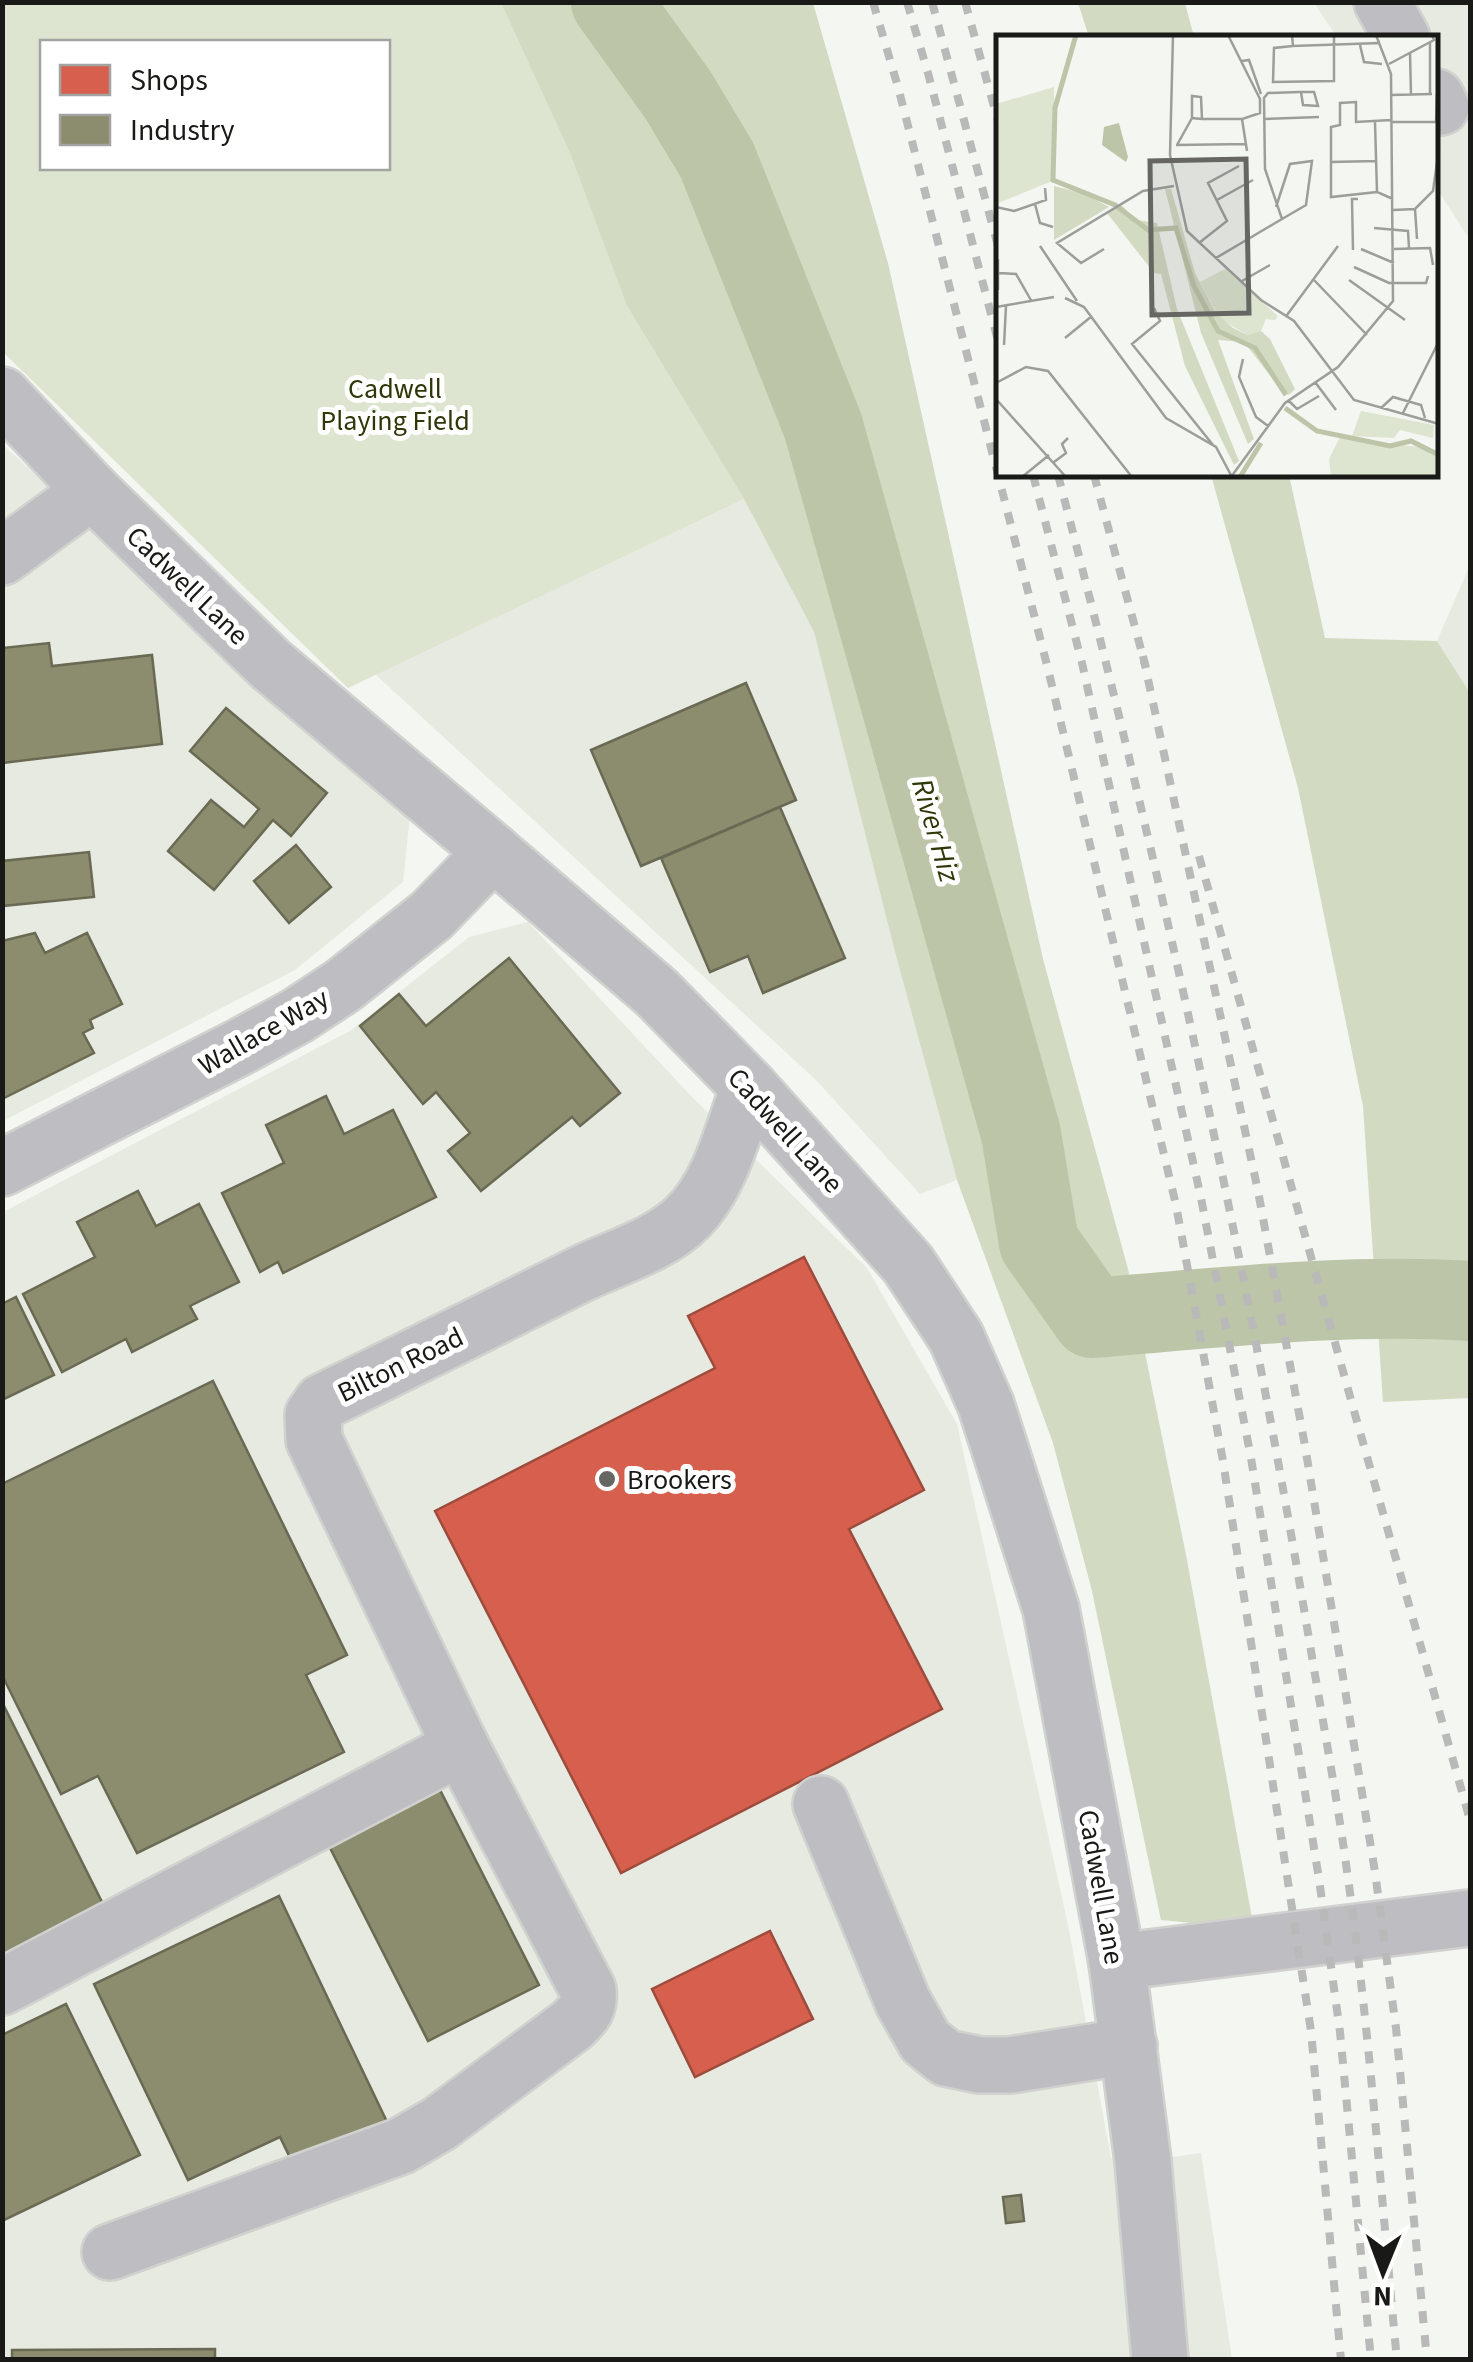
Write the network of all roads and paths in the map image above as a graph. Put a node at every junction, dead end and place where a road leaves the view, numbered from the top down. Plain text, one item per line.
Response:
1 (1382, 2) edge
2 (1400, 35) edge
3 (2, 395) edge
4 (92, 491) junction
5 (2, 556) edge
6 (494, 852) junction
7 (749, 1088) junction
8 (2, 1168) edge
9 (461, 1747) junction
10 (821, 1804) dead end
11 (1470, 1918) edge
12 (1117, 1962) junction
13 (2, 1987) edge
14 (1129, 2046) junction
15 (110, 2252) dead end
16 (1156, 2291) junction
17 (1144, 2360) edge
18 (1160, 2360) edge

1 - 2 street
3 - 4 street, Cadwell Lane
4 - 5 street
4 - 6 street, Cadwell Lane
6 - 7 street, Cadwell Lane
6 - 8 street, Wallace Way
7 - 9 street, Bilton Road
7 - 12 street, Cadwell Lane
9 - 13 street
9 - 15 street, Bilton Road
10 - 14 street
11 - 12 street
12 - 14 street, Cadwell Lane
14 - 16 street, Cadwell Lane
16 - 17 street
16 - 18 street

